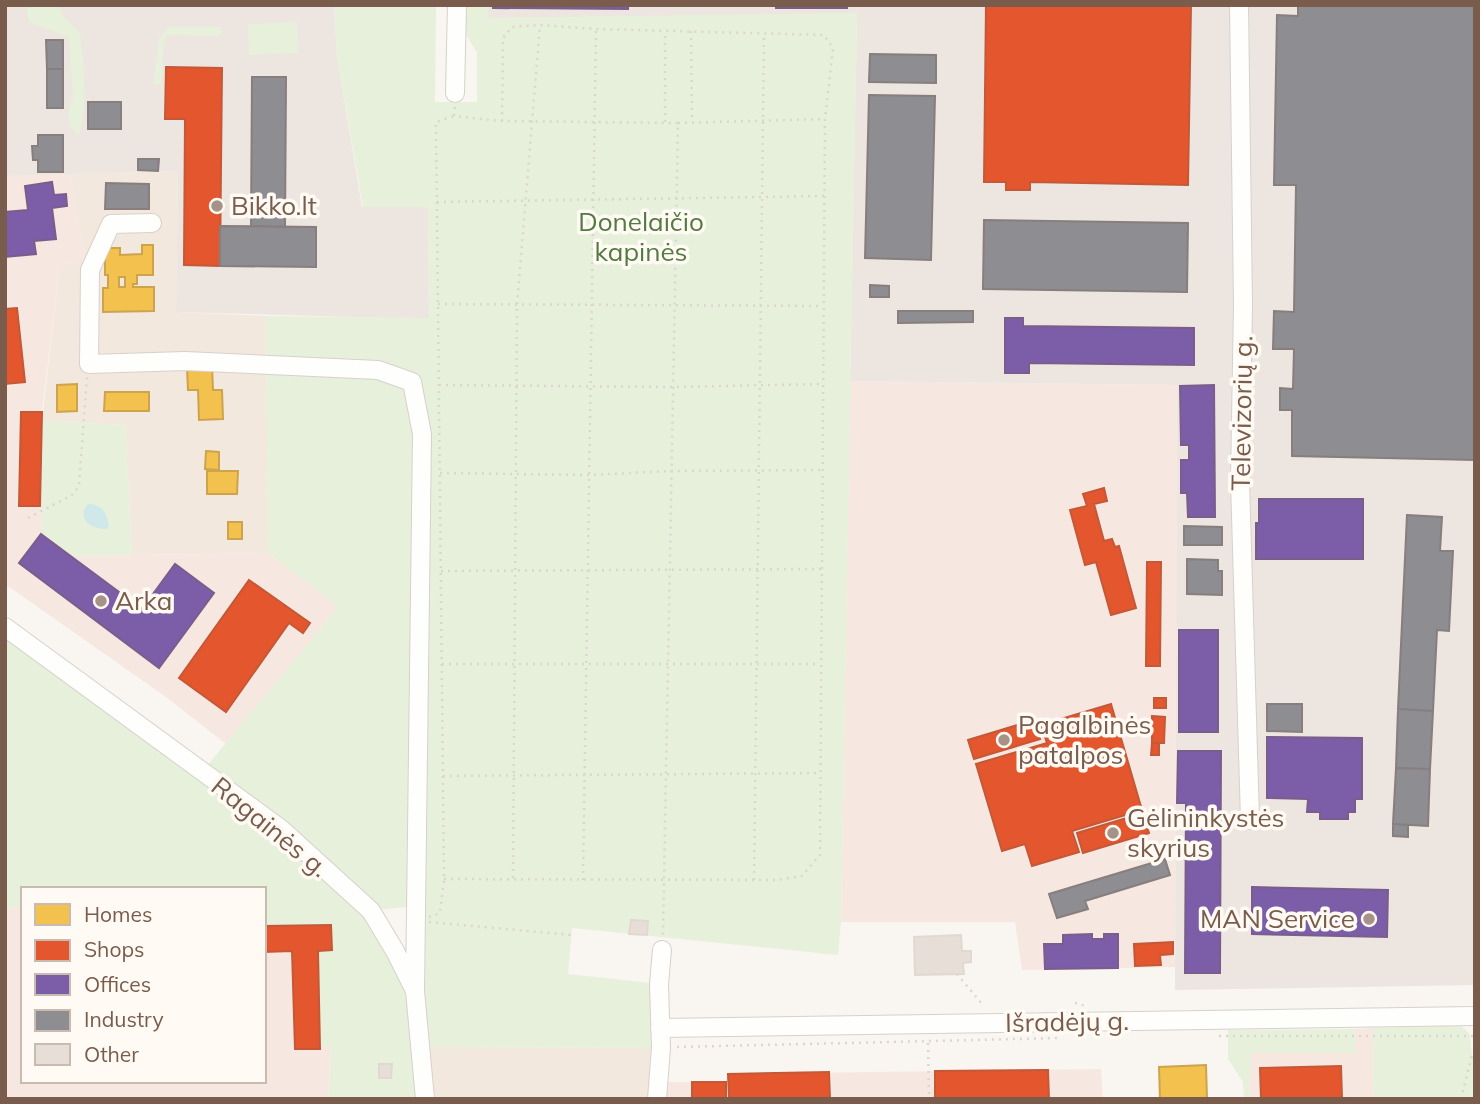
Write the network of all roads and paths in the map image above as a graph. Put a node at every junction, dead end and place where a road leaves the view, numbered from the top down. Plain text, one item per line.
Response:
1 (1239, 5) edge
2 (457, 6) edge
3 (540, 25) junction
4 (596, 29) junction
5 (665, 31) junction
6 (691, 31) junction
7 (764, 33) junction
8 (455, 93) joint
9 (454, 116) junction
10 (825, 119) junction
11 (764, 120) junction
12 (502, 121) junction
13 (531, 121) junction
14 (595, 122) junction
15 (665, 122) junction
16 (692, 122) junction
17 (678, 123) junction
18 (824, 196) junction
19 (763, 197) junction
20 (676, 199) junction
21 (594, 200) junction
22 (526, 201) junction
23 (437, 202) junction
24 (152, 223) dead end
25 (438, 304) junction
26 (517, 304) junction
27 (592, 305) junction
28 (674, 305) junction
29 (761, 306) junction
30 (824, 306) junction
31 (89, 364) junction
32 (760, 384) junction
33 (823, 384) junction
34 (439, 385) junction
35 (591, 386) junction
36 (516, 387) junction
37 (672, 387) junction
38 (822, 470) junction
39 (671, 471) junction
40 (759, 472) junction
41 (440, 473) junction
42 (516, 475) junction
43 (589, 475) junction
44 (29, 518) dead end
45 (669, 569) junction
46 (758, 569) junction
47 (822, 569) junction
48 (515, 570) junction
49 (588, 570) junction
50 (441, 571) junction
51 (5, 627) edge
52 (442, 664) junction
53 (667, 664) junction
54 (757, 664) junction
55 (821, 664) junction
56 (514, 665) junction
57 (586, 665) junction
58 (665, 774) junction
59 (755, 774) junction
60 (821, 774) junction
61 (514, 775) junction
62 (584, 775) junction
63 (443, 776) junction
64 (1250, 820) dead end
65 (444, 879) junction
66 (513, 880) junction
67 (583, 880) junction
68 (663, 880) junction
69 (754, 880) junction
70 (417, 921) junction
71 (572, 935) dead end
72 (662, 950) joint
73 (957, 974) dead end
74 (415, 991) junction
75 (982, 1005) dead end
76 (1475, 1016) edge
77 (660, 1028) junction
78 (1475, 1035) edge
79 (1210, 1036) dead end
80 (1068, 1038) dead end
81 (928, 1043) junction
82 (661, 1048) junction
83 (1475, 1053) edge
84 (425, 1099) edge
85 (657, 1099) edge
86 (929, 1099) edge
87 (1461, 1099) edge

1 - 64 street, Televizorių g.
2 - 8 street
3 - 4 path
3 - 12 path
3 - 13 path
4 - 5 path
4 - 14 path
5 - 6 path
5 - 15 path
6 - 7 path
6 - 16 path
7 - 10 path
7 - 11 path
8 - 9 path
9 - 12 path
9 - 23 path
10 - 11 path
10 - 18 path
11 - 16 path
11 - 19 path
12 - 13 path
13 - 14 path
13 - 22 path
14 - 15 path
14 - 21 path
15 - 17 path
16 - 17 path
17 - 20 path
18 - 19 path
18 - 30 path
19 - 20 path
19 - 29 path
20 - 21 path
20 - 28 path
21 - 22 path
21 - 27 path
22 - 23 path
22 - 26 path
23 - 25 path
24 - 31 street
25 - 26 path
25 - 34 path
26 - 27 path
26 - 36 path
27 - 28 path
27 - 35 path
28 - 29 path
28 - 37 path
29 - 30 path
29 - 32 path
30 - 33 path
31 - 44 path
31 - 70 street
32 - 33 path
32 - 37 path
32 - 40 path
33 - 38 path
34 - 36 path
34 - 41 path
35 - 36 path
35 - 37 path
35 - 43 path
36 - 42 path
37 - 39 path
38 - 40 path
38 - 47 path
39 - 40 path
39 - 43 path
39 - 45 path
40 - 46 path
41 - 42 path
41 - 50 path
42 - 43 path
42 - 48 path
43 - 49 path
45 - 46 path
45 - 49 path
45 - 53 path
46 - 47 path
46 - 54 path
47 - 55 path
48 - 49 path
48 - 50 path
48 - 56 path
49 - 57 path
50 - 52 path
51 - 74 street, Ragainės g.
52 - 56 path
52 - 63 path
53 - 54 path
53 - 57 path
53 - 58 path
54 - 55 path
54 - 59 path
55 - 60 path
56 - 57 path
56 - 61 path
57 - 62 path
58 - 59 path
58 - 62 path
58 - 68 path
59 - 60 path
59 - 69 path
60 - 69 path
61 - 62 path
61 - 63 path
61 - 66 path
62 - 67 path
63 - 65 path
65 - 66 path
65 - 70 path
66 - 67 path
67 - 68 path
68 - 69 path
68 - 72 path
70 - 71 path
70 - 74 street
72 - 77 street
73 - 75 path
74 - 84 street, Ragainės g.
76 - 77 street, Išradėjų g.
77 - 82 street
78 - 79 path
80 - 81 path
81 - 82 path
81 - 86 path
82 - 85 street
83 - 87 path

